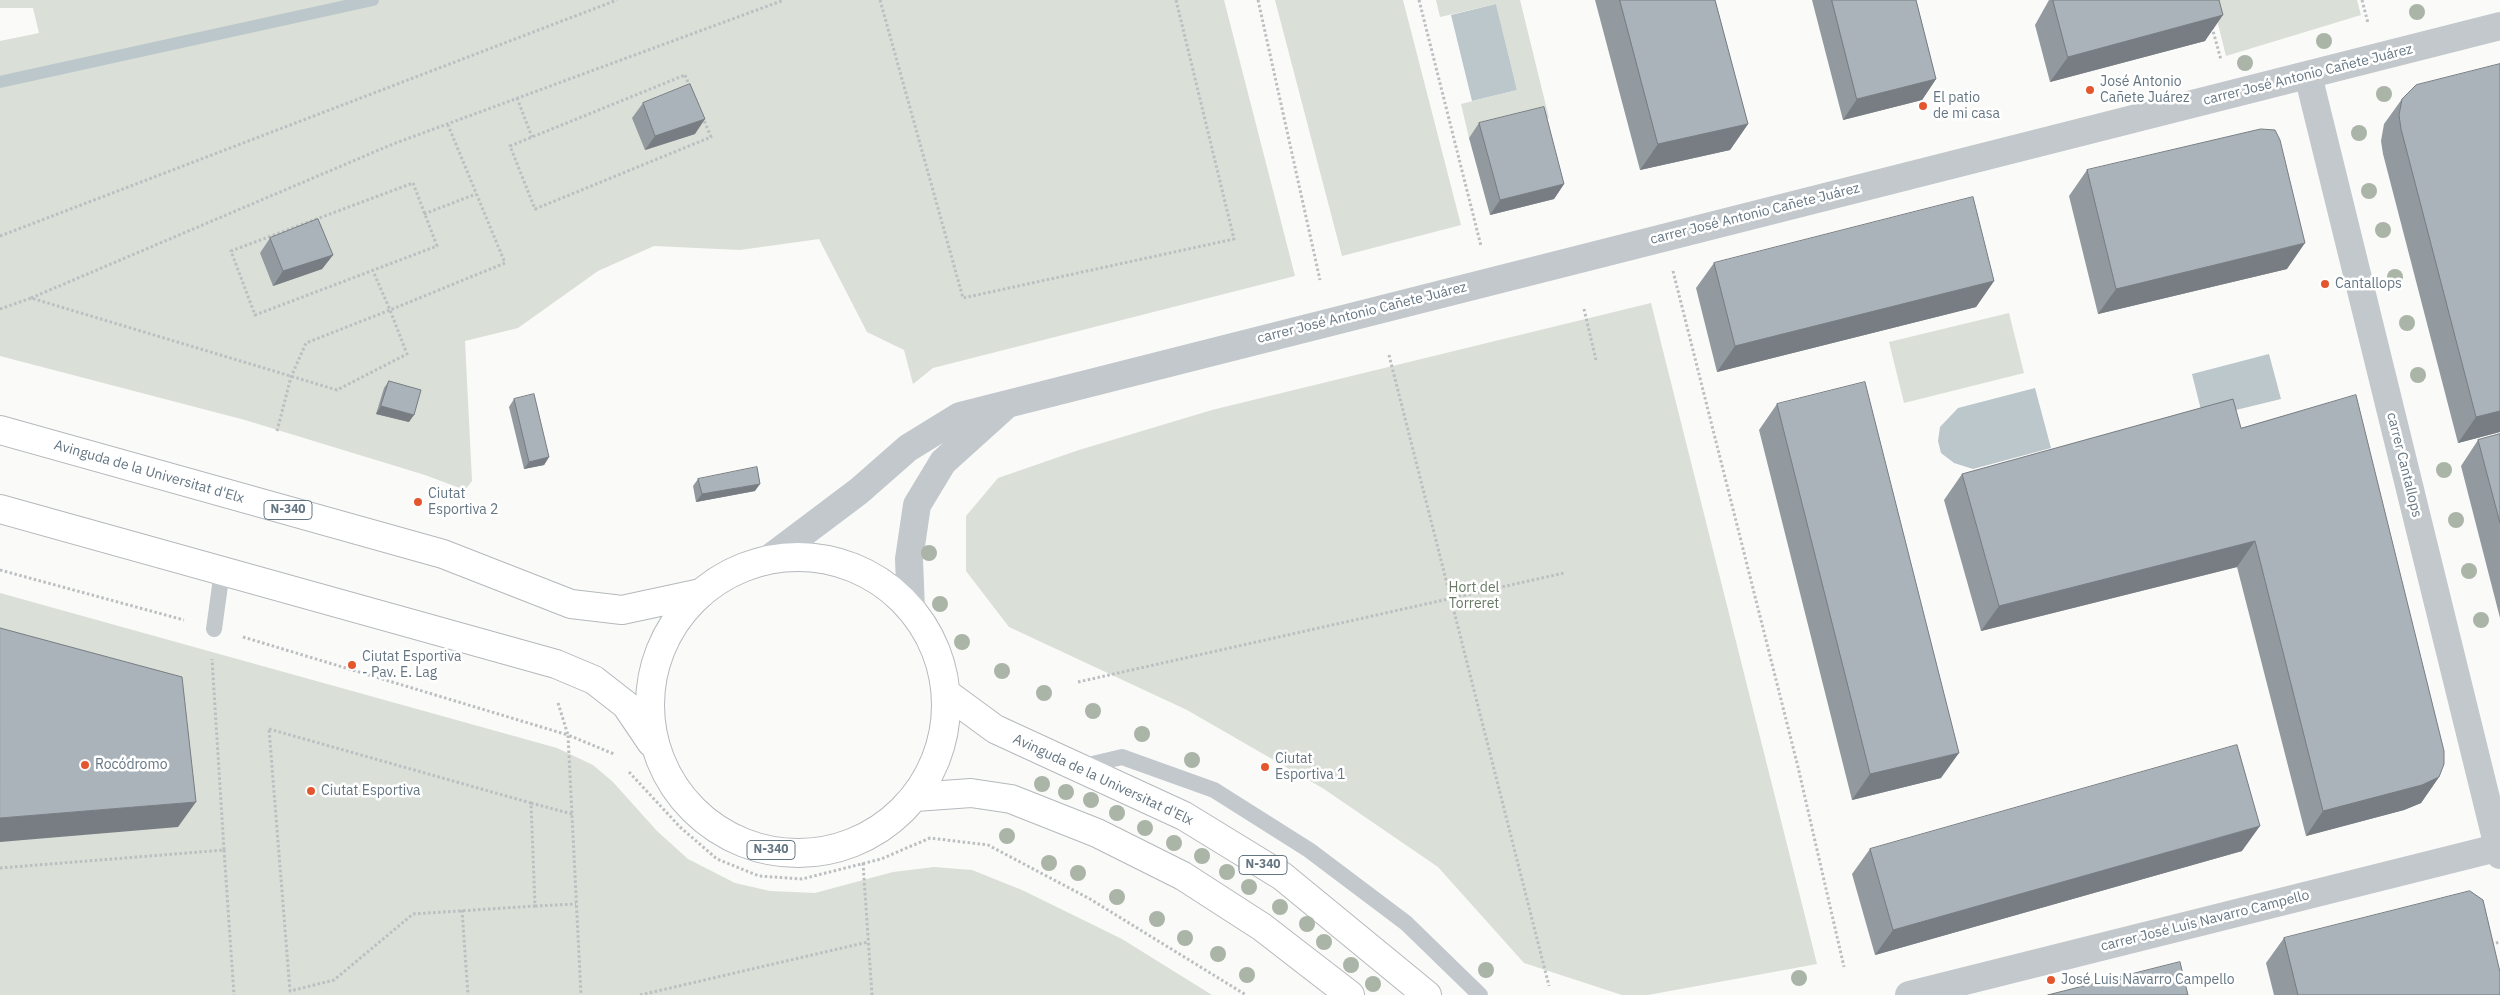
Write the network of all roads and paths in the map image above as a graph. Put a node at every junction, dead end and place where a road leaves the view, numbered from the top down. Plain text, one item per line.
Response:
1 (616, 0) edge
2 (784, 0) edge
3 (880, 0) edge
4 (1176, 0) edge
5 (1258, 0) edge
6 (1419, 0) edge
7 (2362, 0) edge
8 (2210, 18) edge
9 (2368, 23) dead end
10 (2500, 26) edge
11 (2222, 64) dead end
12 (2308, 75) junction
13 (517, 98) junction
14 (447, 124) junction
15 (532, 137) junction
16 (476, 194) junction
17 (424, 214) junction
18 (0, 236) edge
19 (1480, 246) dead end
20 (1672, 267) dead end
21 (373, 271) junction
22 (1320, 280) dead end
23 (31, 298) junction
24 (0, 309) edge
25 (1584, 309) dead end
26 (390, 310) junction
27 (1389, 355) dead end
28 (1596, 360) dead end
29 (291, 377) junction
30 (1010, 402) junction
31 (0, 430) edge
32 (277, 431) dead end
33 (0, 509) edge
34 (775, 554) junction
35 (0, 570) edge
36 (222, 571) junction
37 (1564, 573) dead end
38 (693, 595) junction
39 (1451, 598) junction
40 (911, 600) junction
41 (214, 629) junction
42 (1078, 682) dead end
43 (556, 694) dead end
44 (952, 697) junction
45 (568, 736) junction
46 (650, 741) junction
47 (616, 754) dead end
48 (1077, 768) junction
49 (627, 769) dead end
50 (922, 797) junction
51 (531, 803) junction
52 (572, 814) junction
53 (2499, 849) edge
54 (224, 850) junction
55 (863, 863) junction
56 (0, 868) edge
57 (576, 904) junction
58 (535, 906) junction
59 (462, 910) junction
60 (868, 942) junction
61 (2500, 942) edge
62 (2483, 945) edge
63 (1844, 968) dead end
64 (1549, 986) dead end
65 (1914, 994) edge
66 (234, 995) edge
67 (468, 995) edge
68 (581, 995) edge
69 (640, 995) edge
70 (872, 995) edge
71 (1246, 995) edge
72 (1350, 995) edge
73 (1428, 995) edge
74 (1480, 995) edge

1 - 18 path
2 - 13 path
3 - 4 path
5 - 22 path
6 - 19 path
7 - 9 path
8 - 11 path
10 - 12 street, carrer José Antonio Cañete Juárez
12 - 30 street, carrer José Antonio Cañete Juárez
12 - 53 street, carrer Cantallops
13 - 14 path
13 - 15 path
14 - 16 path
14 - 23 path
15 - 15 path
16 - 17 path
16 - 26 path
17 - 21 path
17 - 21 path
20 - 63 path
21 - 26 path
23 - 24 path
23 - 29 path
25 - 28 path
26 - 29 path
26 - 29 path
27 - 39 path
29 - 32 path
30 - 34 street, carrer José Antonio Cañete Juárez
30 - 40 street, carrer José Antonio Cañete Juárez
31 - 38 highway, Avinguda de la Universitat d'Elx / N-340
33 - 36 highway, N-340
34 - 38 highway, N-340
34 - 38 path
34 - 40 highway, N-340
34 - 40 path
35 - 41 path
36 - 41 lane
36 - 46 highway, N-340
37 - 39 path
38 - 46 highway, N-340
38 - 46 path
39 - 42 path
39 - 64 path
40 - 44 highway, N-340
40 - 44 path
41 - 45 path
41 - 54 path
43 - 45 path
44 - 48 highway, Avinguda de la Universitat d'Elx / N-340
44 - 50 highway, N-340
44 - 50 path
45 - 47 path
45 - 52 path
46 - 50 highway, N-340
46 - 50 path
48 - 73 highway, Avinguda de la Universitat d'Elx / N-340
48 - 74 lane
49 - 55 path
50 - 72 highway
51 - 52 path
51 - 58 path
51 - 59 path
52 - 57 path
53 - 65 street, carrer José Luis Navarro Campello
54 - 56 path
54 - 66 path
55 - 60 path
55 - 71 path
57 - 58 path
57 - 68 path
58 - 59 path
59 - 67 path
60 - 69 path
60 - 70 path
61 - 62 path

